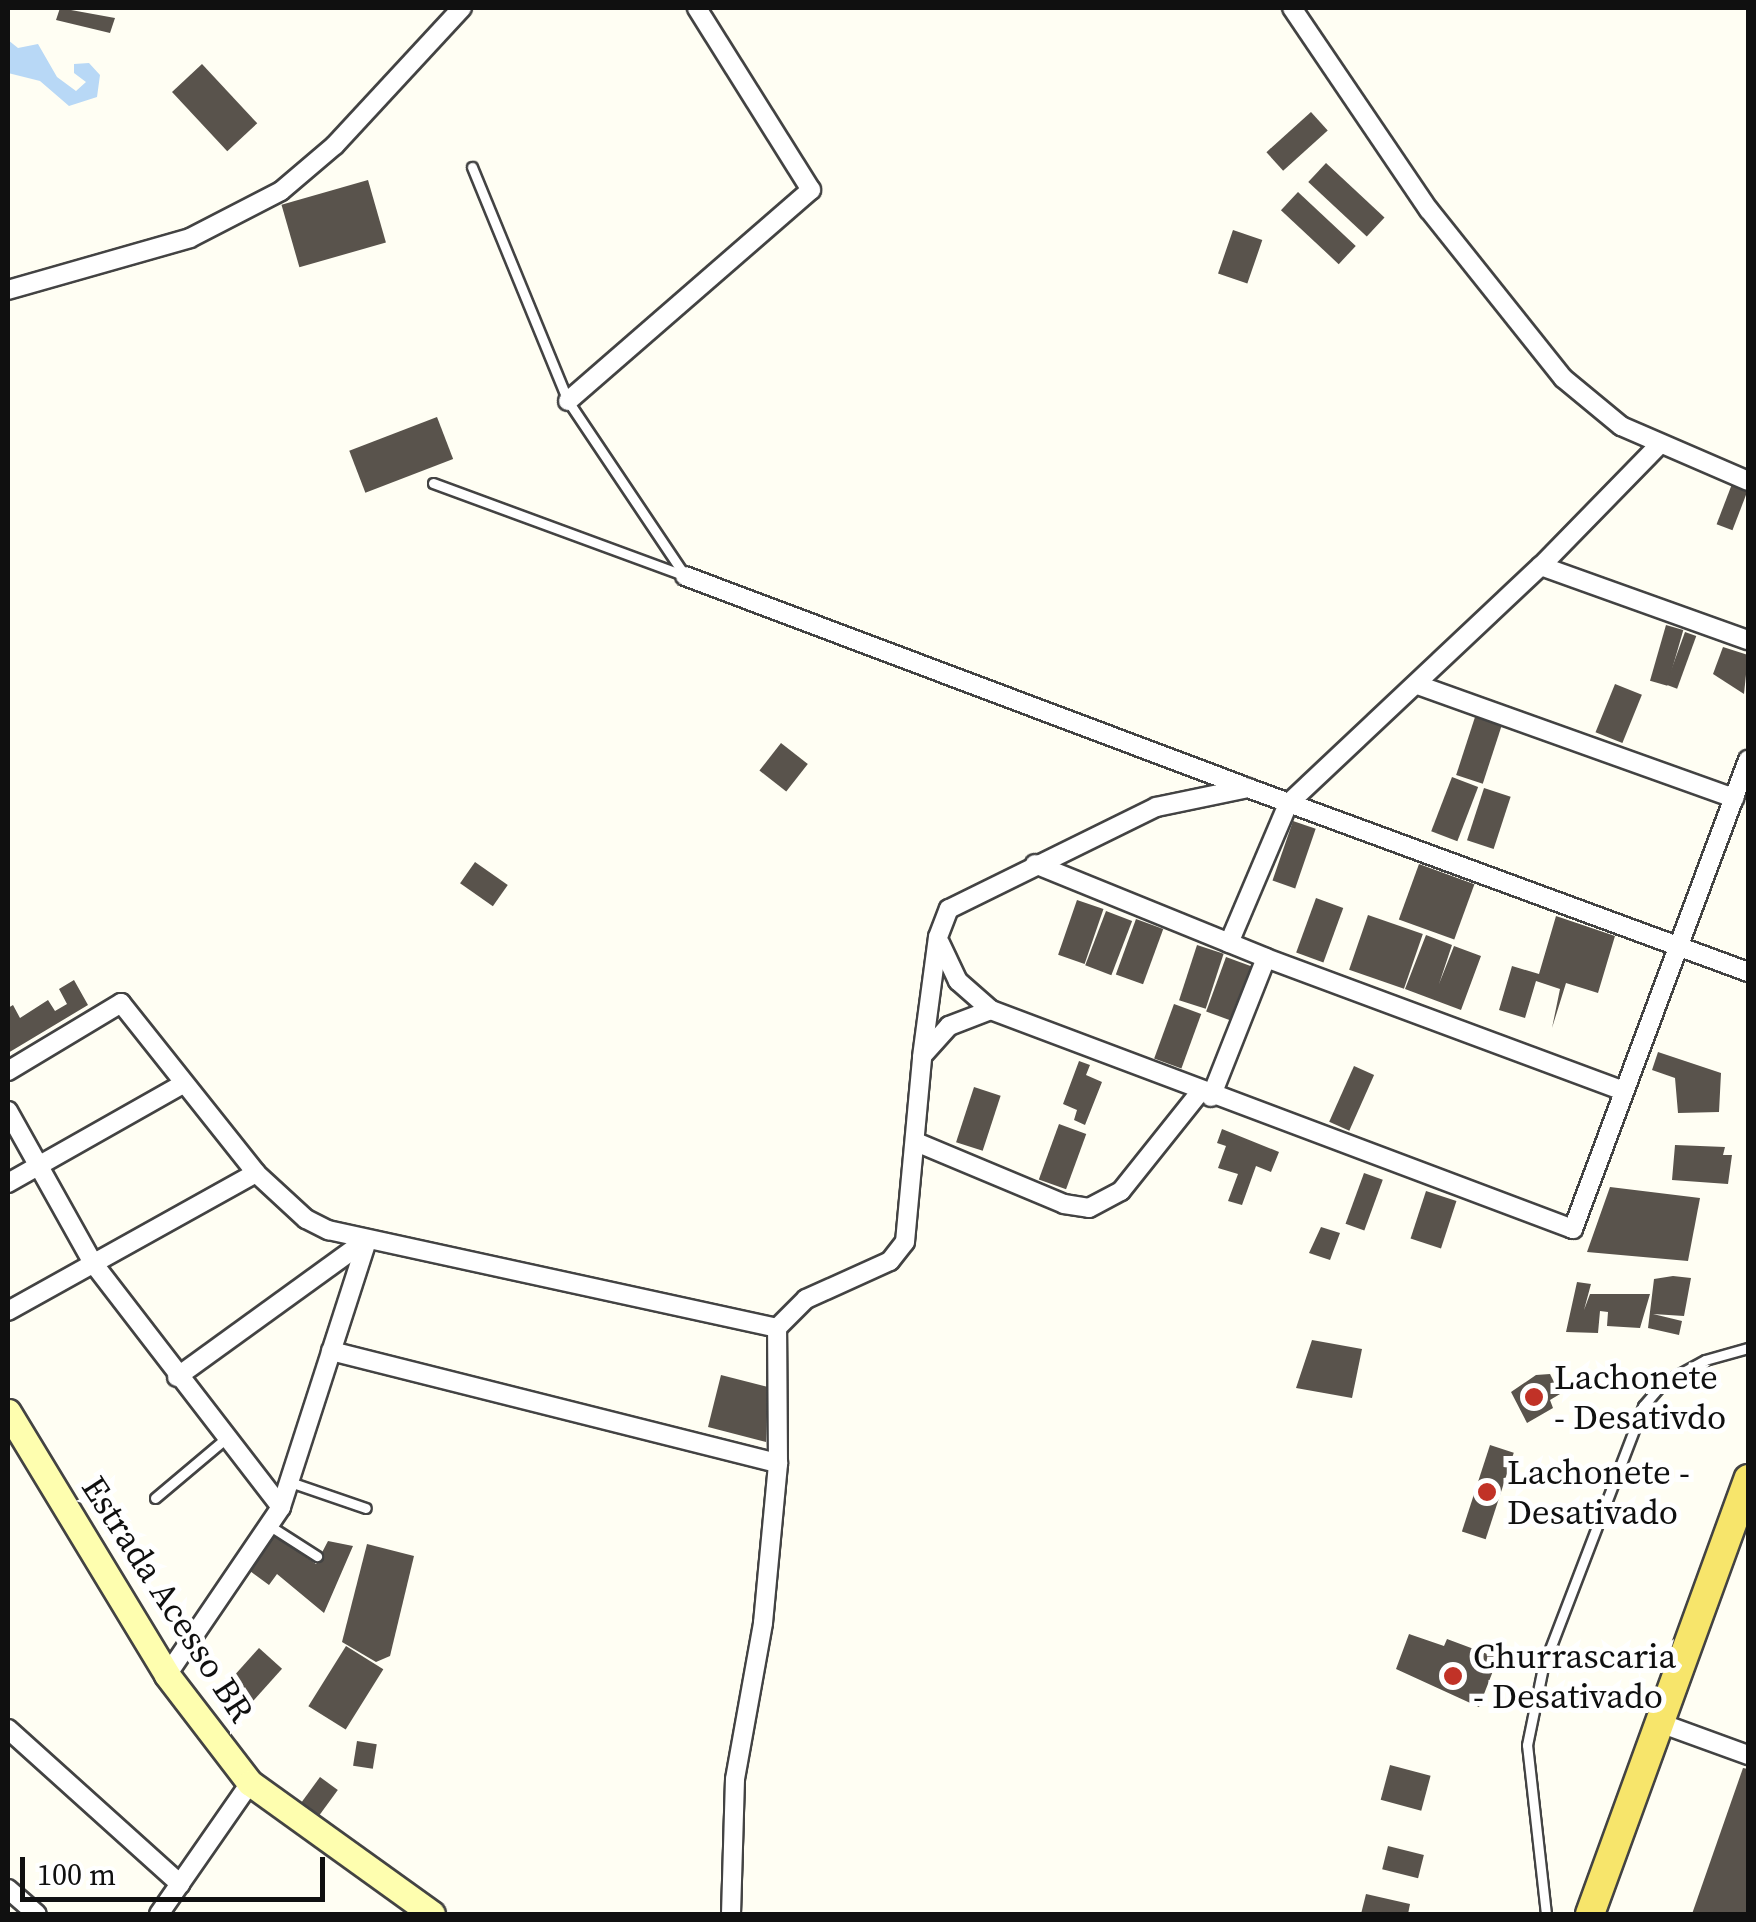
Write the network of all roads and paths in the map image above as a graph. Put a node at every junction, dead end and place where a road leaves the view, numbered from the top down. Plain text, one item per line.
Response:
1 (462, 8) edge
2 (696, 8) edge
3 (1292, 8) edge
4 (472, 167) dead end
5 (8, 290) edge
6 (568, 401) junction
7 (1658, 446) junction
8 (1748, 480) edge
9 (433, 483) dead end
10 (1541, 566) junction
11 (685, 576) junction
12 (1748, 640) edge
13 (1418, 685) junction
14 (1748, 760) edge
15 (1248, 788) junction
16 (1734, 798) junction
17 (1288, 804) junction
18 (1035, 864) junction
19 (938, 937) junction
20 (1229, 942) junction
21 (1681, 947) junction
22 (1266, 958) junction
23 (1748, 972) edge
24 (991, 1010) junction
25 (922, 1057) junction
26 (8, 1071) edge
27 (183, 1084) junction
28 (1624, 1091) junction
29 (1206, 1095) junction
30 (8, 1111) edge
31 (916, 1142) junction
32 (36, 1169) junction
33 (256, 1172) junction
34 (8, 1183) edge
35 (367, 1240) junction
36 (93, 1263) junction
37 (8, 1311) edge
38 (777, 1328) junction
39 (1748, 1348) edge
40 (331, 1351) junction
41 (176, 1377) junction
42 (8, 1415) edge
43 (224, 1439) junction
44 (778, 1463) junction
45 (1748, 1479) edge
46 (290, 1482) junction
47 (155, 1498) dead end
48 (282, 1508) junction
49 (366, 1508) dead end
50 (270, 1526) junction
51 (1740, 1528) edge
52 (317, 1556) dead end
53 (168, 1675) junction
54 (1660, 1723) junction
55 (8, 1729) edge
56 (1748, 1756) edge
57 (250, 1782) junction
58 (180, 1884) junction
59 (8, 1889) edge
60 (38, 1914) edge
61 (159, 1914) edge
62 (432, 1914) edge
63 (731, 1914) edge
64 (1546, 1914) edge
65 (1590, 1914) edge

1 - 5 street
2 - 6 street
3 - 7 street
4 - 6 lane
6 - 11 lane
7 - 8 street
7 - 10 street
9 - 11 lane
10 - 12 street
10 - 13 street
11 - 15 street
13 - 16 street
13 - 17 street
14 - 16 street
15 - 17 street
15 - 18 street
16 - 21 street
17 - 20 street
17 - 21 street
18 - 19 street
18 - 20 street
19 - 24 street
19 - 25 street
20 - 22 street
21 - 23 street
21 - 28 street
22 - 28 street
22 - 29 street
24 - 25 street
24 - 29 street
25 - 31 street
26 - 27 street
27 - 32 street
27 - 33 street
28 - 29 street
29 - 31 street
30 - 32 street
31 - 38 street
32 - 34 street
32 - 36 street
33 - 35 street
33 - 36 street
35 - 38 street
35 - 40 street
35 - 41 street
36 - 37 street
36 - 41 street
38 - 44 street
39 - 64 lane
40 - 44 street
40 - 46 street
41 - 43 street
42 - 53 street, Estrada Acesso BR
43 - 47 lane
43 - 48 street
44 - 63 street
45 - 51 main road
46 - 48 street
46 - 49 lane
48 - 50 street
50 - 52 lane
50 - 53 street
51 - 54 main road
53 - 57 street, Estrada Acesso BR
54 - 56 street
54 - 65 main road
55 - 58 street
57 - 58 street
57 - 62 street, Estrada Acesso BR
58 - 61 street
59 - 60 street

